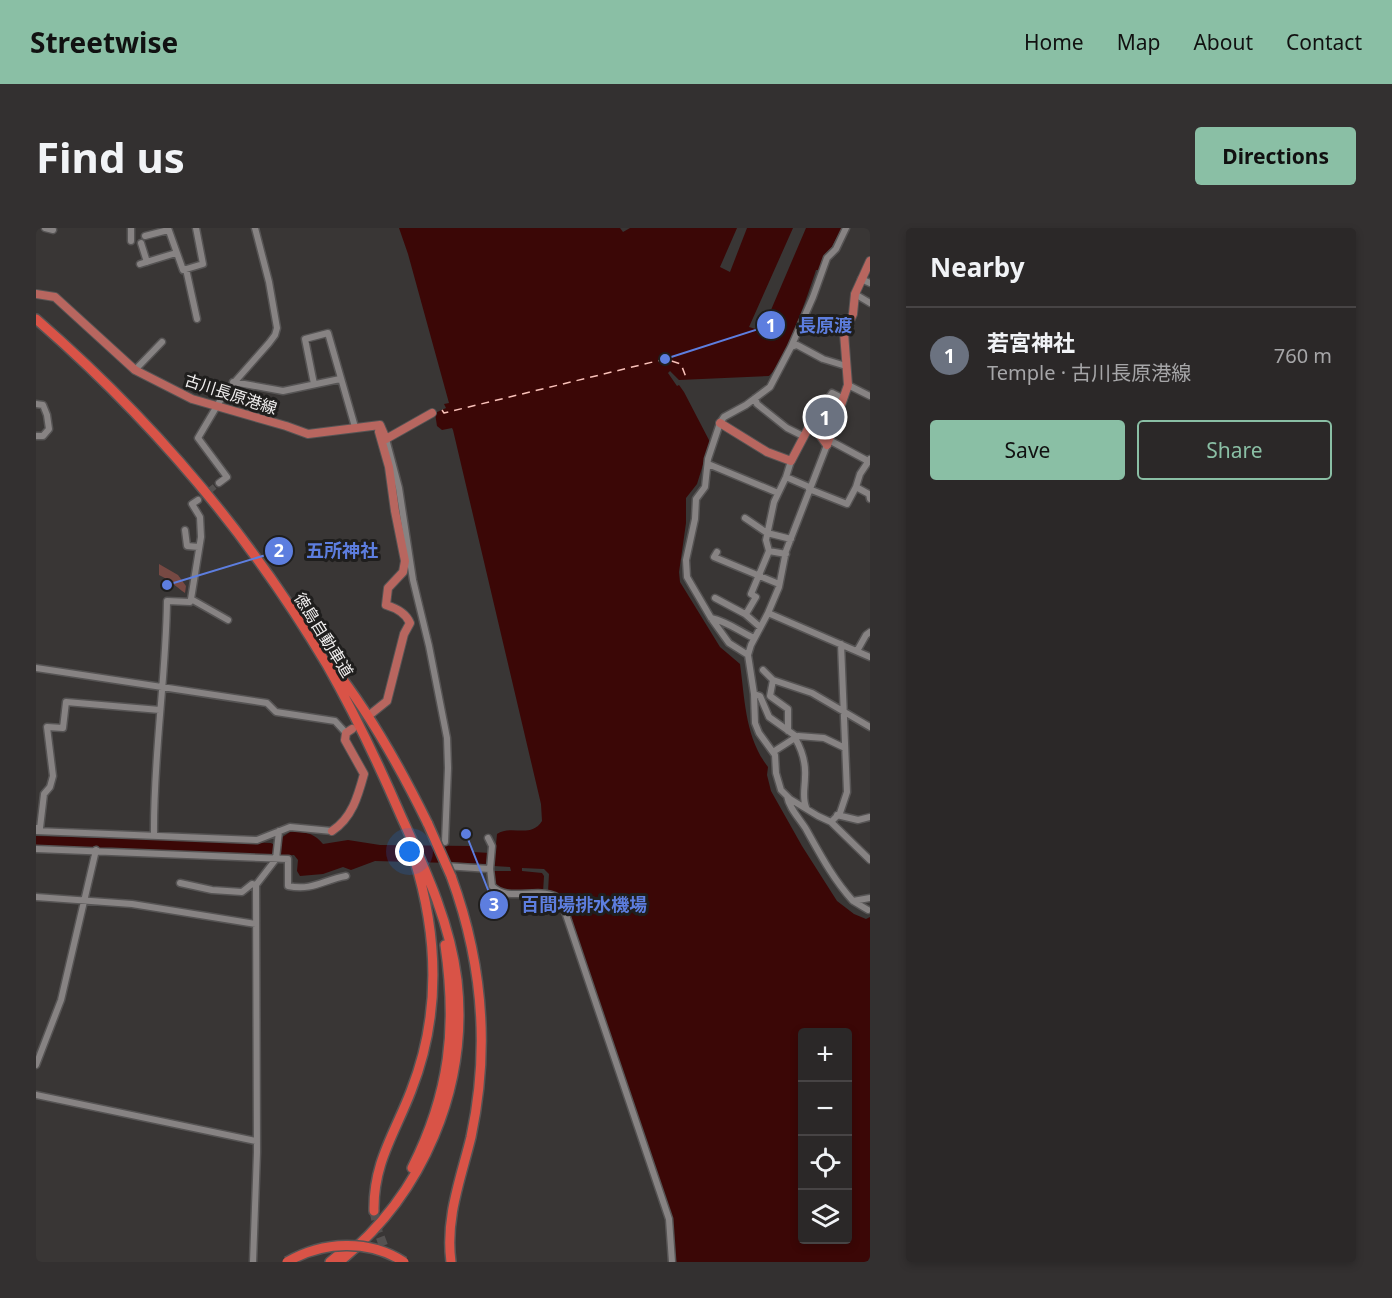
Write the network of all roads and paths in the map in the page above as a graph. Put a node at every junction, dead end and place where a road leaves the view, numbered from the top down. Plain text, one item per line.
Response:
1 (45, 228) edge
2 (131, 228) edge
3 (196, 228) edge
4 (255, 228) edge
5 (846, 228) edge
6 (168, 229) edge
7 (53, 230) dead end
8 (145, 236) dead end
9 (131, 241) dead end
10 (141, 243) dead end
11 (176, 253) junction
12 (870, 261) edge
13 (186, 269) junction
14 (861, 279) junction
15 (870, 283) edge
16 (36, 294) edge
17 (855, 294) junction
18 (870, 303) edge
19 (196, 319) dead end
20 (38, 322) edge
21 (162, 342) dead end
22 (791, 347) junction
23 (846, 366) junction
24 (135, 370) junction
25 (340, 379) junction
26 (233, 382) junction
27 (314, 384) junction
28 (848, 385) junction
29 (870, 396) edge
30 (755, 398) junction
31 (842, 398) junction
32 (36, 404) edge
33 (216, 406) junction
34 (432, 413) dead end
35 (720, 423) junction
36 (811, 423) junction
37 (377, 424) junction
38 (355, 427) junction
39 (36, 436) edge
40 (803, 436) junction
41 (386, 439) junction
42 (828, 443) junction
43 (869, 460) edge
44 (791, 461) junction
45 (708, 464) junction
46 (786, 477) junction
47 (219, 483) dead end
48 (856, 487) junction
49 (809, 488) junction
50 (778, 493) junction
51 (869, 494) edge
52 (198, 500) dead end
53 (745, 518) dead end
54 (185, 530) dead end
55 (767, 533) junction
56 (791, 539) junction
57 (199, 547) junction
58 (769, 551) junction
59 (717, 552) dead end
60 (786, 554) junction
61 (759, 577) junction
62 (779, 584) junction
63 (715, 598) dead end
64 (191, 599) junction
65 (768, 613) junction
66 (746, 614) junction
67 (711, 618) junction
68 (228, 620) dead end
69 (760, 627) junction
70 (870, 632) edge
71 (307, 634) junction
72 (754, 639) junction
73 (841, 644) junction
74 (857, 651) junction
75 (748, 655) junction
76 (870, 657) edge
77 (36, 668) edge
78 (763, 670) dead end
79 (772, 680) junction
80 (162, 686) junction
81 (754, 694) junction
82 (160, 710) junction
83 (843, 711) junction
84 (372, 713) dead end
85 (870, 727) edge
86 (349, 731) joint
87 (788, 731) junction
88 (796, 738) junction
89 (845, 748) junction
90 (773, 752) junction
91 (786, 795) junction
92 (807, 808) junction
93 (837, 815) junction
94 (870, 817) edge
95 (831, 822) junction
96 (405, 824) junction
97 (36, 830) edge
98 (332, 831) joint
99 (278, 832) junction
100 (154, 835) junction
101 (488, 838) dead end
102 (445, 842) dead end
103 (36, 849) edge
104 (96, 850) junction
105 (277, 857) junction
106 (870, 860) edge
107 (445, 866) dead end
108 (491, 867) junction
109 (346, 876) dead end
110 (180, 883) dead end
111 (256, 885) junction
112 (36, 897) edge
113 (870, 898) edge
114 (85, 900) junction
115 (853, 901) junction
116 (868, 910) dead end
117 (256, 924) junction
118 (36, 1065) edge
119 (36, 1095) edge
120 (256, 1141) junction
121 (374, 1211) tunnel mouth
122 (367, 1233) junction
123 (384, 1247) tunnel mouth
124 (253, 1262) edge
125 (287, 1262) edge
126 (330, 1262) edge
127 (339, 1262) edge
128 (393, 1262) edge
129 (404, 1262) edge
130 (451, 1262) edge
131 (672, 1262) edge

1 - 7 street
2 - 9 street
3 - 13 street
4 - 26 street
5 - 22 street
6 - 8 street
6 - 11 street
10 - 11 street
11 - 13 street
12 - 14 main road
13 - 19 street
14 - 15 street
14 - 17 main road
16 - 24 main road, 古川長原港線
17 - 18 street
17 - 23 main road
20 - 71 highway, 徳島自動車道
21 - 24 street
22 - 23 street
22 - 30 street
23 - 28 main road
24 - 33 main road, 古川長原港線
25 - 27 street
25 - 27 street
25 - 38 street
26 - 27 street
26 - 33 street
28 - 29 street
28 - 31 main road
30 - 35 street
30 - 40 street
31 - 36 street
31 - 42 main road
32 - 39 street
33 - 38 main road, 古川長原港線
33 - 47 street
34 - 41 main road
35 - 44 main road
35 - 45 street
36 - 40 main road
36 - 42 main road
37 - 38 main road, 古川長原港線
37 - 41 main road
37 - 84 main road
40 - 44 main road
41 - 102 street
42 - 43 street
42 - 49 street
43 - 48 street
44 - 46 street
45 - 50 street
45 - 67 street
46 - 49 street
46 - 50 street
48 - 49 street
48 - 51 street
49 - 56 street
50 - 55 street
52 - 57 street
53 - 55 street
54 - 57 street
55 - 56 street
55 - 58 street
56 - 60 street
57 - 64 street
58 - 60 street
58 - 61 street
59 - 61 street
60 - 62 street
61 - 62 street
61 - 66 street
62 - 65 street
63 - 66 street
64 - 68 street
64 - 80 street
65 - 69 street
65 - 73 street
66 - 69 street
67 - 72 street
67 - 75 street
69 - 72 street
70 - 74 street
71 - 96 highway, 徳島自動車道
71 - 130 highway, bridge
72 - 75 street
73 - 74 street
73 - 83 street
74 - 76 street
75 - 81 street
77 - 80 street
78 - 79 street
79 - 83 street
79 - 87 street
80 - 82 street
80 - 86 street
81 - 87 street
81 - 90 street
82 - 97 street
82 - 100 street
83 - 85 street
83 - 89 street
86 - 98 main road
87 - 88 street
88 - 89 street
88 - 90 street
88 - 92 street
89 - 93 street
90 - 91 street
91 - 92 street
91 - 115 street
92 - 95 street
93 - 94 street
93 - 95 street
95 - 106 street
96 - 121 highway
96 - 122 highway, 徳島自動車道
97 - 100 street
98 - 99 street
99 - 100 street
99 - 105 street
101 - 108 street
103 - 104 street
104 - 105 street
104 - 114 street
105 - 109 street
105 - 111 street
107 - 108 street
108 - 131 street
110 - 111 street
111 - 117 street
112 - 114 street
113 - 115 street
114 - 117 street
114 - 118 street
115 - 116 street
117 - 120 street
119 - 120 street
120 - 124 street
122 - 126 highway, 徳島自動車道
122 - 127 highway, 徳島自動車道
123 - 128 highway
125 - 129 highway, bridge

